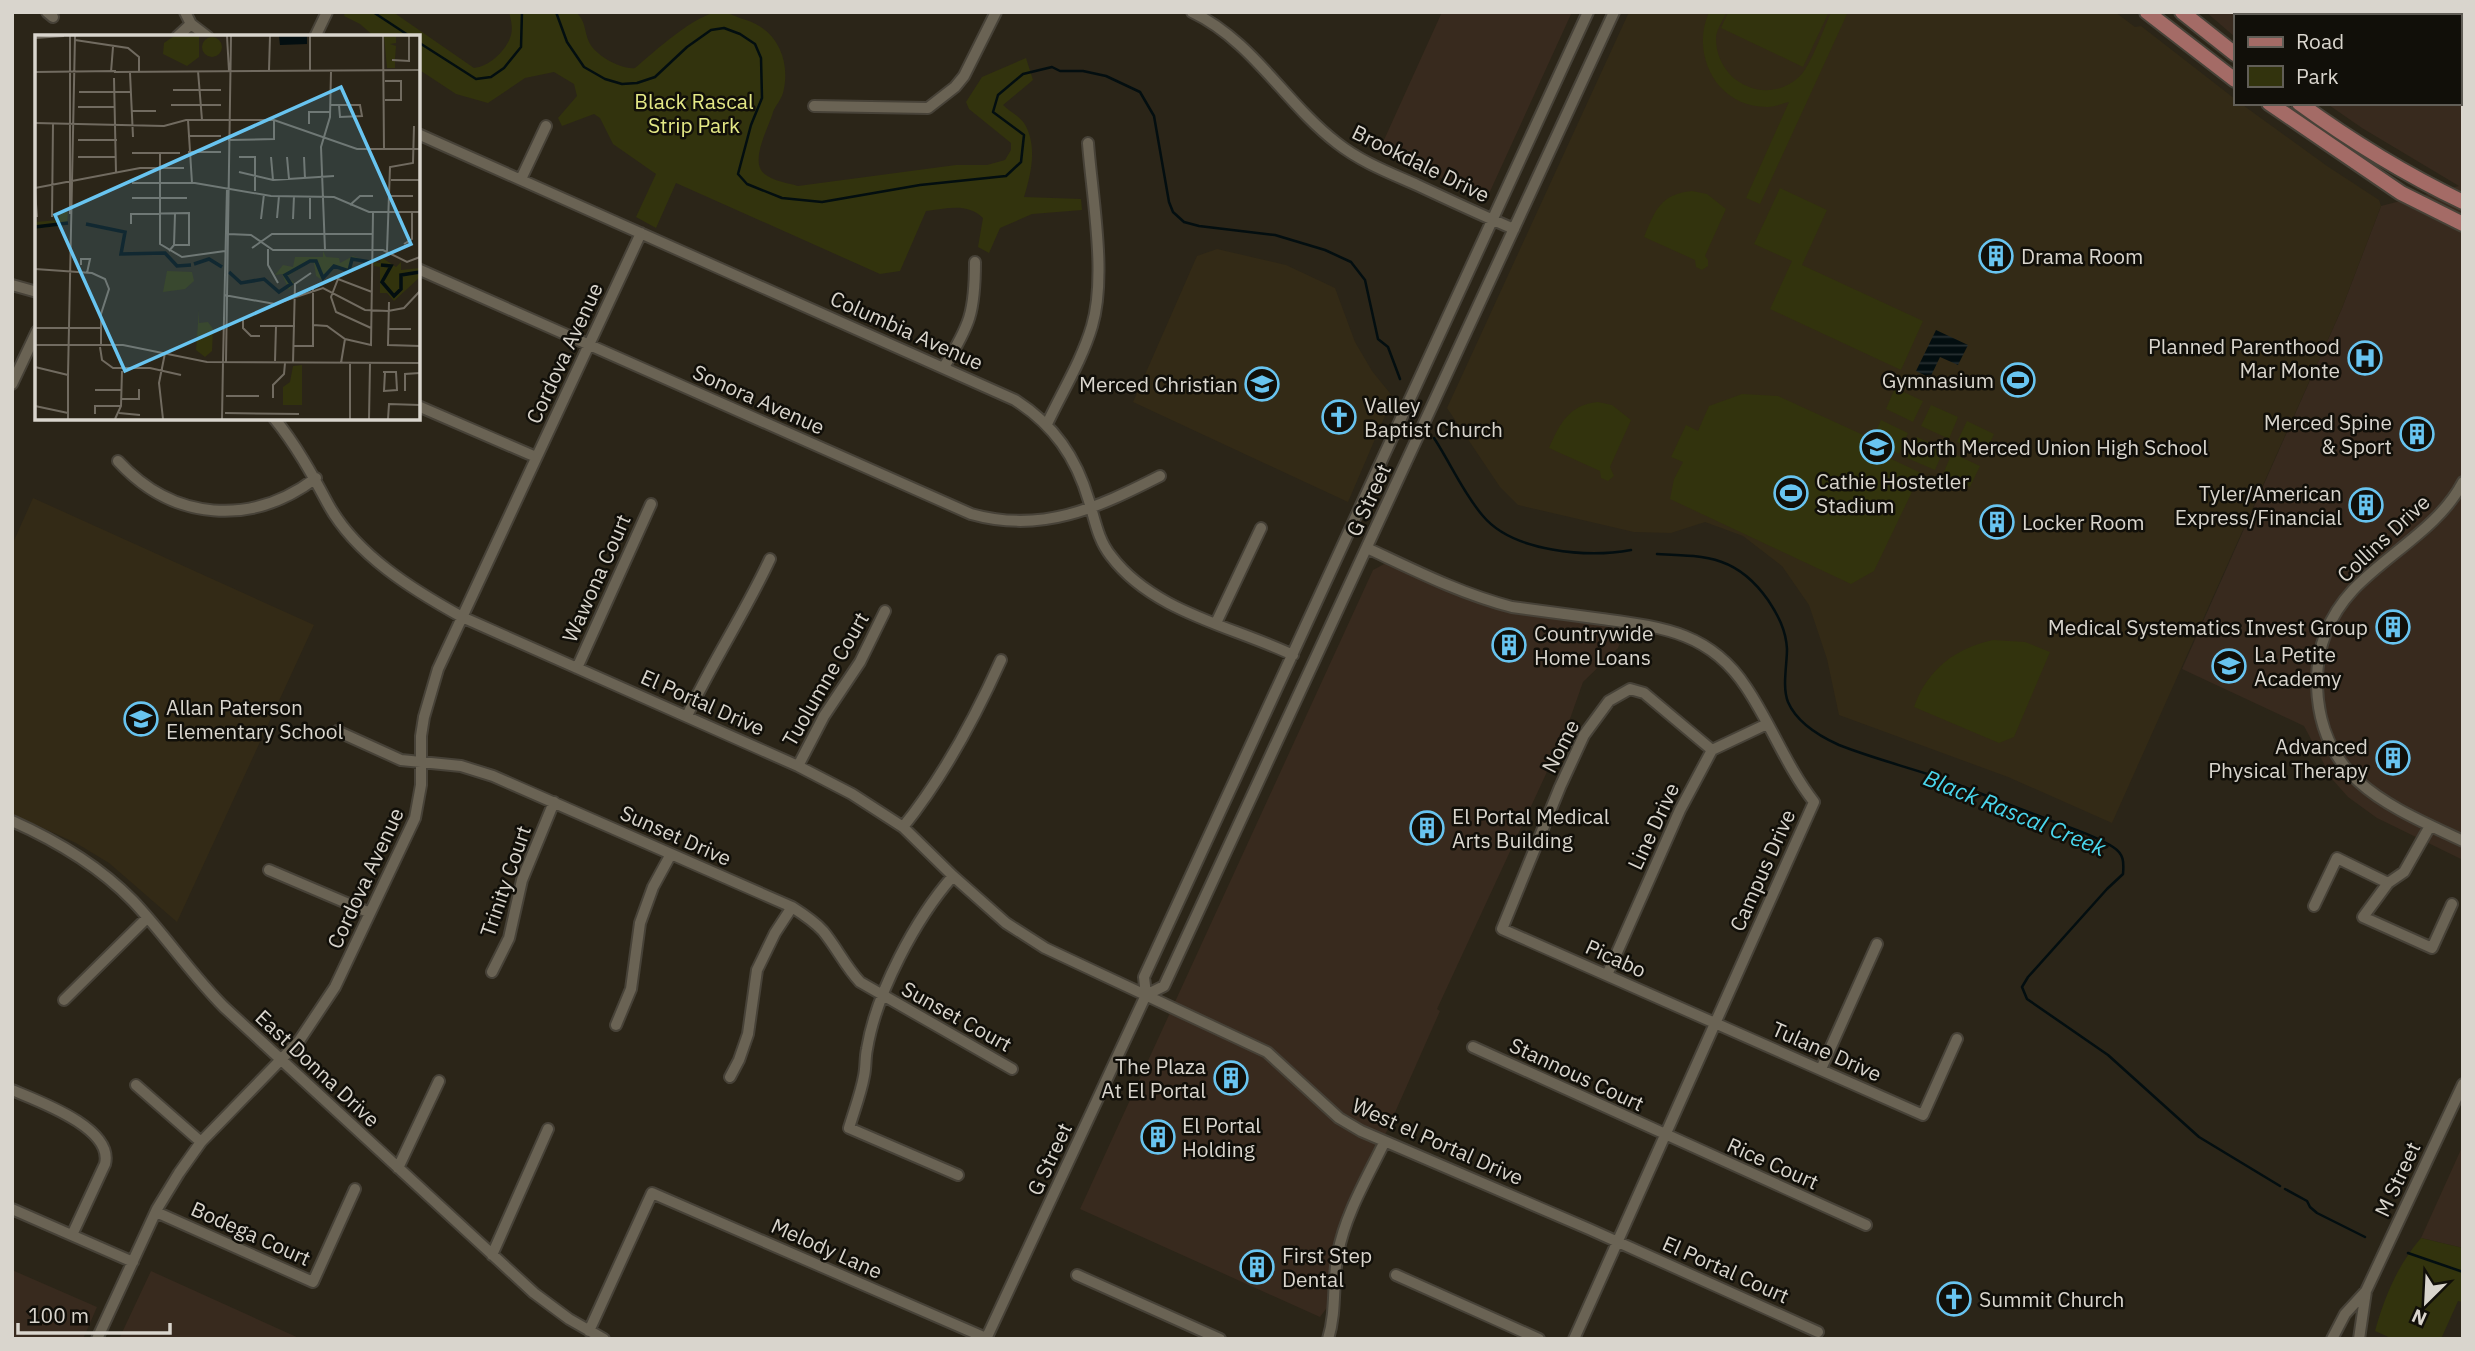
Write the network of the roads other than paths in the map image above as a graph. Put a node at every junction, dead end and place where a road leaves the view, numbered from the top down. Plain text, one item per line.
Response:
1 (185, 12) edge
2 (327, 12) edge
3 (996, 12) edge
4 (1192, 12) edge
5 (1588, 12) edge
6 (1614, 12) edge
7 (2147, 12) edge
8 (2182, 12) edge
9 (191, 24) junction
10 (179, 35) edge
11 (205, 35) edge
12 (316, 35) edge
13 (2234, 53) edge
14 (2234, 79) edge
15 (2272, 105) edge
16 (2302, 105) edge
17 (814, 106) dead end
18 (546, 126) dead end
19 (420, 135) edge
20 (1087, 143) dead end
21 (521, 179) junction
22 (2463, 202) edge
23 (1493, 220) junction
24 (2463, 224) edge
25 (1514, 229) junction
26 (641, 233) junction
27 (975, 262) dead end
28 (420, 270) edge
29 (12, 285) edge
30 (35, 291) edge
31 (35, 335) edge
32 (589, 344) junction
33 (944, 368) junction
34 (12, 384) edge
35 (420, 407) edge
36 (275, 420) edge
37 (1047, 424) junction
38 (536, 457) junction
39 (118, 461) dead end
40 (1160, 476) dead end
41 (316, 478) junction
42 (2463, 482) edge
43 (651, 504) dead end
44 (1091, 508) junction
45 (1261, 528) dead end
46 (1367, 548) junction
47 (770, 559) dead end
48 (885, 611) dead end
49 (462, 617) junction
50 (1216, 623) junction
51 (1293, 655) junction
52 (1001, 660) dead end
53 (577, 668) junction
54 (687, 716) junction
55 (1767, 724) junction
56 (337, 731) dead end
57 (1712, 750) junction
58 (421, 764) junction
59 (798, 766) junction
60 (554, 802) junction
61 (12, 821) edge
62 (2430, 826) junction
63 (902, 827) junction
64 (2463, 841) edge
65 (671, 854) junction
66 (269, 870) dead end
67 (953, 876) junction
68 (2388, 883) junction
69 (2452, 904) dead end
70 (2314, 906) dead end
71 (792, 907) junction
72 (370, 913) junction
73 (147, 918) junction
74 (1502, 929) joint
75 (1877, 944) dead end
76 (492, 972) dead end
77 (1607, 975) junction
78 (1146, 995) junction
79 (883, 997) junction
80 (64, 1000) dead end
81 (1716, 1022) junction
82 (616, 1025) dead end
83 (1957, 1039) dead end
84 (1473, 1047) dead end
85 (282, 1061) junction
86 (1012, 1069) dead end
87 (1821, 1069) junction
88 (730, 1077) dead end
89 (439, 1081) dead end
90 (2463, 1083) edge
91 (136, 1085) dead end
92 (12, 1090) edge
93 (548, 1129) dead end
94 (1665, 1136) junction
95 (201, 1142) junction
96 (1384, 1143) junction
97 (398, 1168) junction
98 (958, 1175) dead end
99 (355, 1189) dead end
100 (12, 1209) edge
101 (156, 1212) junction
102 (1866, 1225) dead end
103 (72, 1235) junction
104 (1617, 1241) junction
105 (492, 1255) junction
106 (133, 1262) junction
107 (1077, 1275) dead end
108 (1396, 1275) dead end
109 (2366, 1291) junction
110 (589, 1331) junction
111 (1818, 1332) dead end
112 (986, 1338) edge
113 (97, 1339) edge
114 (604, 1339) edge
115 (1220, 1339) edge
116 (1328, 1339) edge
117 (1539, 1339) edge
118 (1574, 1339) edge
119 (2332, 1339) edge
120 (2359, 1339) edge

1 - 9 street
2 - 12 street
3 - 17 street
4 - 23 street, Brookdale Drive
5 - 23 street, G Street
6 - 25 street, G Street
7 - 14 main road
8 - 13 main road
9 - 10 street
9 - 11 street
15 - 24 main road
16 - 22 main road
18 - 21 street
19 - 21 street, Columbia Avenue
20 - 37 street
21 - 26 street, Columbia Avenue
23 - 25 street, Brookdale Drive
23 - 51 street, G Street
25 - 46 street, G Street
26 - 32 street, Cordova Avenue
26 - 33 street, Columbia Avenue
27 - 33 street
28 - 32 street, Sonora Avenue
29 - 30 street
31 - 34 street
32 - 38 street, Cordova Avenue
32 - 44 street, Sonora Avenue
33 - 37 street, Columbia Avenue
35 - 38 street
36 - 41 street, El Portal Drive
37 - 44 street, Columbia Avenue
38 - 49 street, Cordova Avenue
39 - 41 street
40 - 44 street, Sonora Avenue
41 - 49 street, El Portal Drive
42 - 62 street, Collins Drive
43 - 53 street, Wawona Court
44 - 50 street, Columbia Avenue
45 - 50 street
46 - 55 street, Campus Drive
46 - 78 street, G Street
47 - 54 street
48 - 59 street, Tuolumne Court
49 - 53 street, El Portal Drive
49 - 58 street, Cordova Avenue
50 - 51 street, Columbia Avenue
51 - 78 street, G Street
52 - 63 street
53 - 54 street, El Portal Drive
54 - 59 street, El Portal Drive
55 - 57 street
55 - 81 street, Campus Drive
56 - 58 street, Sunset Drive
57 - 74 street, Nome
57 - 77 street, Line Drive
58 - 60 street, Sunset Drive
58 - 72 street, Cordova Avenue
59 - 63 street, El Portal Drive
60 - 65 street, Sunset Drive
60 - 76 street, Trinity Court
61 - 73 street, East Donna Drive
62 - 64 street, Collins Drive
62 - 68 street
63 - 67 street, El Portal Drive
65 - 71 street, Sunset Drive
65 - 82 street
66 - 72 street
67 - 78 street, El Portal Drive
67 - 79 street
68 - 69 street
68 - 70 street
71 - 79 street, Sunset Drive
71 - 88 street
72 - 85 street, Cordova Avenue
73 - 80 street
73 - 85 street, East Donna Drive
74 - 77 street, Picabo
75 - 87 street
77 - 81 street, Picabo
78 - 96 street, West el Portal Drive
78 - 112 street, G Street
79 - 86 street, Sunset Court
79 - 98 street
81 - 87 street, Tulane Drive
81 - 94 street, Campus Drive
83 - 87 street, Tulane Drive
84 - 94 street, Stannous Court
85 - 95 street, Cordova Avenue
85 - 97 street, East Donna Drive
89 - 97 street
90 - 109 street, M Street
91 - 95 street
92 - 103 street
93 - 105 street
94 - 102 street, Rice Court
94 - 104 street, Campus Drive
95 - 101 street, Cordova Avenue
96 - 104 street, West el Portal Drive
96 - 116 street
97 - 105 street, East Donna Drive
99 - 101 street, Bodega Court
100 - 103 street
101 - 106 street, Cordova Avenue
103 - 106 street
104 - 111 street, El Portal Court
104 - 118 street, Campus Drive
105 - 110 street, East Donna Drive
106 - 113 street, Cordova Avenue
107 - 115 street
108 - 117 street
109 - 119 street, M Street
109 - 120 street, M Street
110 - 112 street, Melody Lane
110 - 114 street, East Donna Drive

